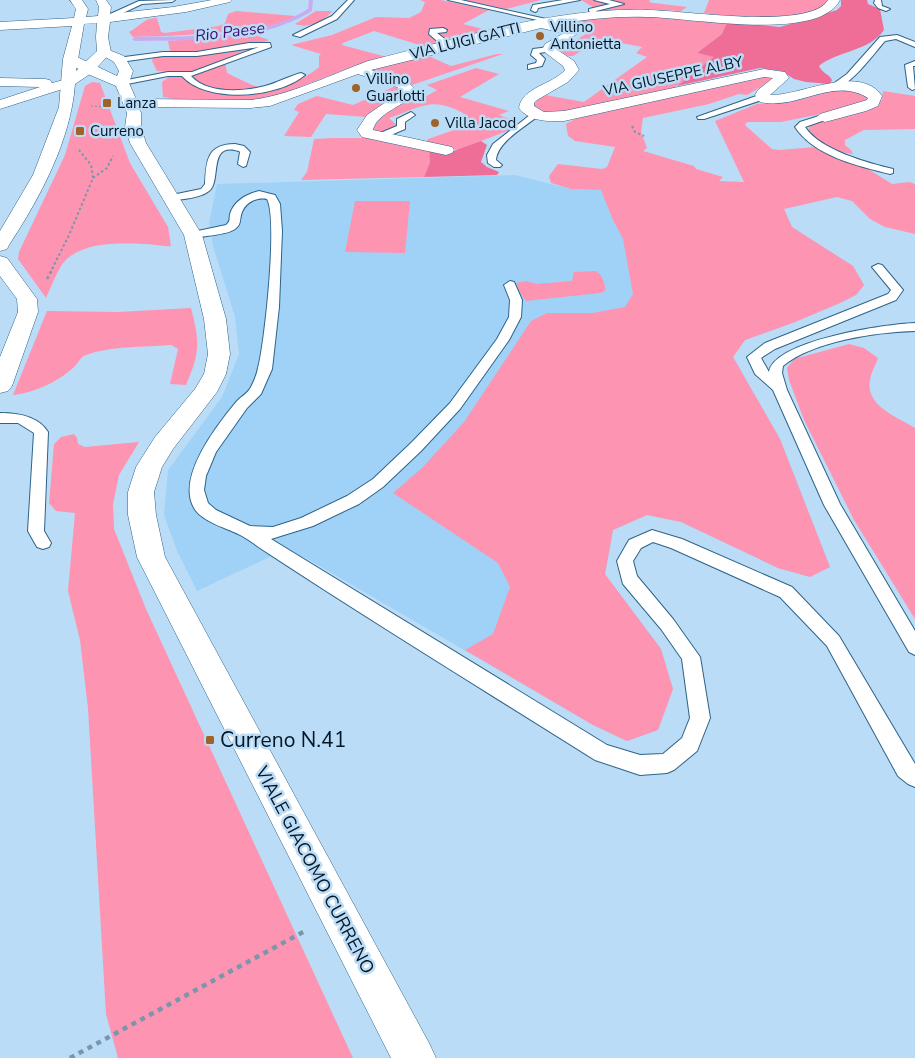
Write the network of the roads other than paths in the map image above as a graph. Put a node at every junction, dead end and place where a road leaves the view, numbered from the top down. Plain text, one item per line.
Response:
1 (76, 0) edge
2 (100, 0) edge
3 (172, 0) edge
4 (226, 0) edge
5 (351, 0) edge
6 (451, 0) edge
7 (577, 0) edge
8 (597, 0) edge
9 (834, 0) edge
10 (878, 0) edge
11 (886, 9) dead end
12 (535, 10) dead end
13 (595, 15) junction
14 (91, 20) junction
15 (545, 23) junction
16 (0, 26) edge
17 (443, 30) dead end
18 (297, 34) dead end
19 (447, 45) junction
20 (915, 45) edge
21 (549, 49) junction
22 (104, 52) junction
23 (70, 59) junction
24 (120, 60) junction
25 (915, 63) edge
26 (531, 67) dead end
27 (88, 69) junction
28 (355, 69) junction
29 (184, 74) junction
30 (301, 75) dead end
31 (0, 82) edge
32 (67, 83) junction
33 (122, 83) junction
34 (836, 86) junction
35 (912, 87) dead end
36 (762, 97) junction
37 (131, 103) junction
38 (0, 105) edge
39 (536, 114) junction
40 (411, 115) dead end
41 (825, 117) joint
42 (701, 118) dead end
43 (381, 136) junction
44 (446, 150) dead end
45 (243, 164) dead end
46 (497, 165) dead end
47 (890, 171) dead end
48 (171, 198) junction
49 (193, 235) junction
50 (0, 245) edge
51 (0, 262) edge
52 (878, 267) dead end
53 (510, 285) dead end
54 (915, 327) edge
55 (0, 386) edge
56 (780, 390) junction
57 (0, 418) edge
58 (248, 532) junction
59 (44, 543) dead end
60 (915, 646) edge
61 (915, 777) edge
62 (414, 1058) edge

1 - 14 street
2 - 14 street
3 - 14 lane
4 - 14 street
5 - 18 lane
6 - 15 lane
7 - 12 lane
8 - 13 lane
9 - 13 street, VIA LUIGI GATTI
10 - 11 lane
13 - 15 street, VIA LUIGI GATTI
14 - 16 street
14 - 22 street
14 - 23 street
15 - 19 street, VIA LUIGI GATTI
15 - 21 street
17 - 19 lane
19 - 28 street, VIA LUIGI GATTI
20 - 34 lane
21 - 26 lane
21 - 39 street
22 - 24 street
22 - 27 street
23 - 27 street
23 - 32 street
24 - 29 lane
24 - 33 street, VIALE GIACOMO CURRENO
25 - 35 lane
27 - 32 street
27 - 33 street
28 - 37 street, VIA LUIGI GATTI
28 - 43 street, VIA LUIGI GATTI
29 - 30 lane
29 - 33 lane
31 - 32 street
32 - 38 street
32 - 50 street
33 - 37 street, VIALE GIACOMO CURRENO
34 - 36 street
34 - 41 street
36 - 39 street, VIA GIUSEPPE ALBY
36 - 42 lane
37 - 48 street, VIALE GIACOMO CURRENO
39 - 46 lane
40 - 43 lane
41 - 47 lane
43 - 44 street
45 - 48 lane
48 - 49 street, VIALE GIACOMO CURRENO
49 - 58 lane
49 - 62 street, VIALE GIACOMO CURRENO
51 - 55 street
52 - 56 lane
53 - 58 lane
54 - 56 lane
56 - 60 lane
57 - 59 lane
58 - 61 lane

